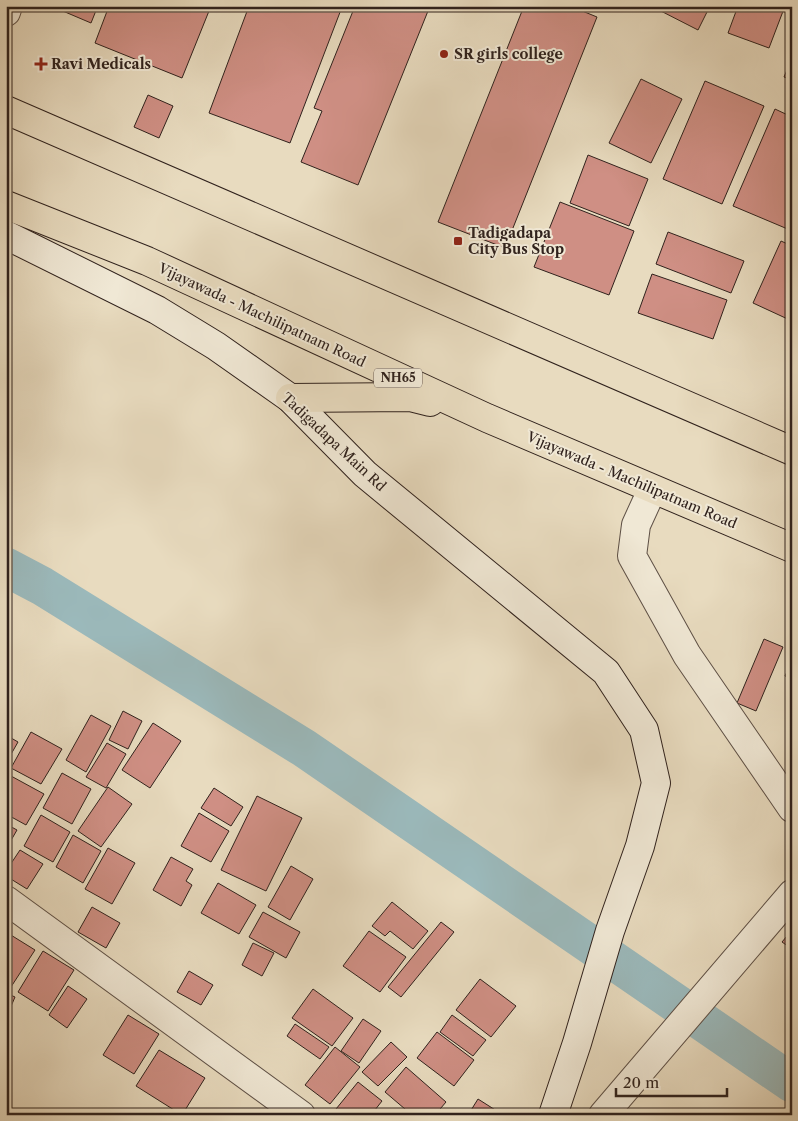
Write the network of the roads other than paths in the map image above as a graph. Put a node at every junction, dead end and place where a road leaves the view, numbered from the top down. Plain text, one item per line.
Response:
1 (8, 6) edge
2 (6, 12) edge
3 (6, 110) edge
4 (6, 205) edge
5 (6, 235) edge
6 (290, 398) junction
7 (487, 418) junction
8 (792, 450) edge
9 (652, 490) junction
10 (792, 548) edge
11 (792, 808) edge
12 (787, 899) edge
13 (6, 900) edge
14 (301, 1115) edge
15 (553, 1115) edge
16 (603, 1115) edge

1 - 2 main road
3 - 8 highway
4 - 7 highway, Vijayawada - Machilipatnam Road / NH65
5 - 6 main road, Tadigadapa Main Rd
6 - 7 highway
6 - 15 main road, Tadigadapa Main Rd
7 - 9 highway, Vijayawada - Machilipatnam Road / NH65
9 - 10 highway, Vijayawada - Machilipatnam Road / NH65
9 - 11 main road
12 - 16 main road
13 - 14 main road

